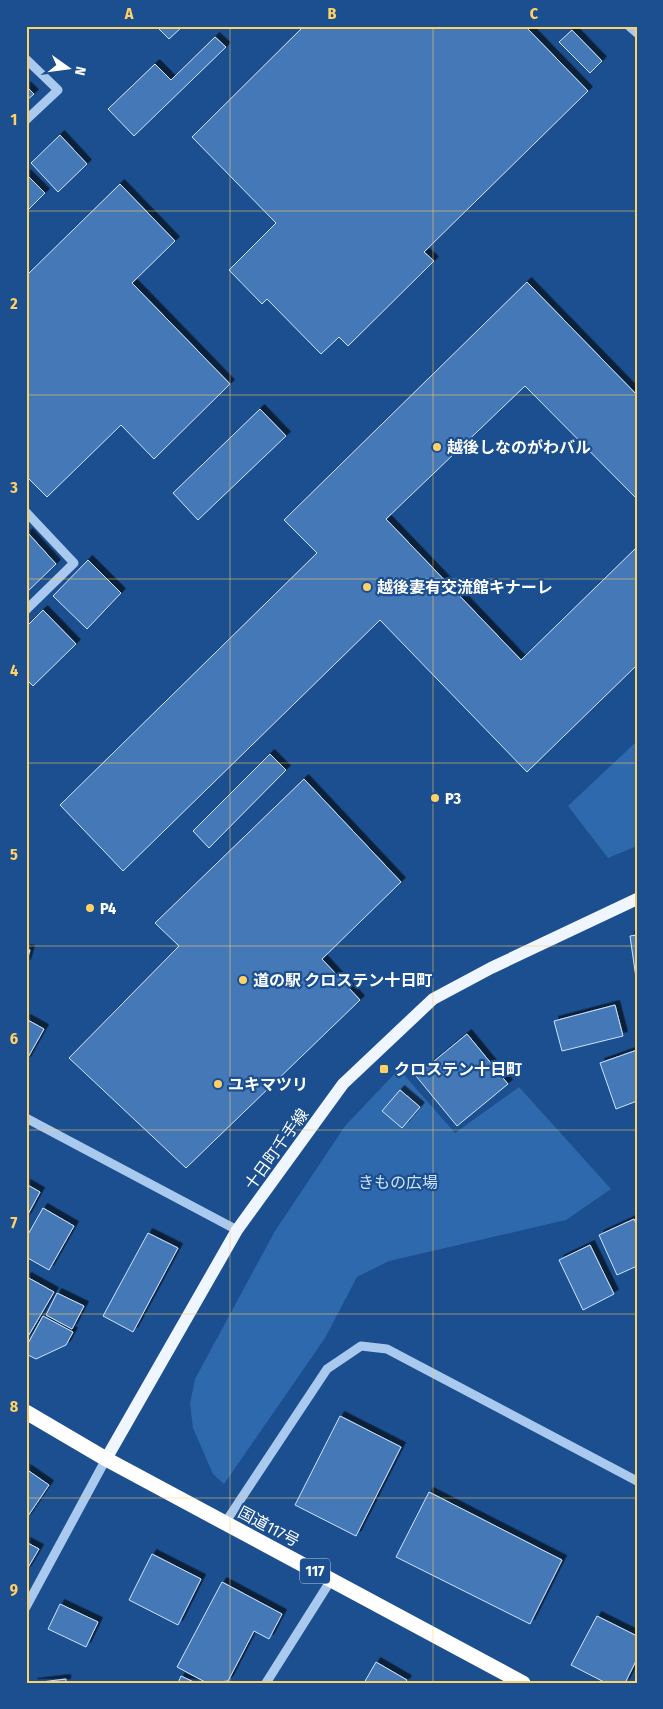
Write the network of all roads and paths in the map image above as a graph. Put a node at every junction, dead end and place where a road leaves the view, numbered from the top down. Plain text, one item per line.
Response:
1 (628, 26) edge
2 (637, 33) edge
3 (26, 59) edge
4 (26, 120) edge
5 (26, 512) edge
6 (26, 610) edge
7 (637, 900) edge
8 (26, 1118) edge
9 (237, 1230) junction
10 (26, 1412) edge
11 (106, 1459) junction
12 (637, 1481) edge
13 (226, 1523) junction
14 (331, 1580) junction
15 (26, 1607) edge
16 (266, 1683) edge
17 (523, 1683) edge

1 - 2 street
3 - 4 street
5 - 6 street
7 - 9 main road, 十日町千手線
8 - 9 street
9 - 11 main road, 十日町千手線
10 - 11 highway, 国道117号 / 117
11 - 13 highway, 国道117号 / 117
11 - 15 street
12 - 13 street
13 - 14 highway, 国道117号 / 117
14 - 16 street
14 - 17 highway, 国道117号 / 117

